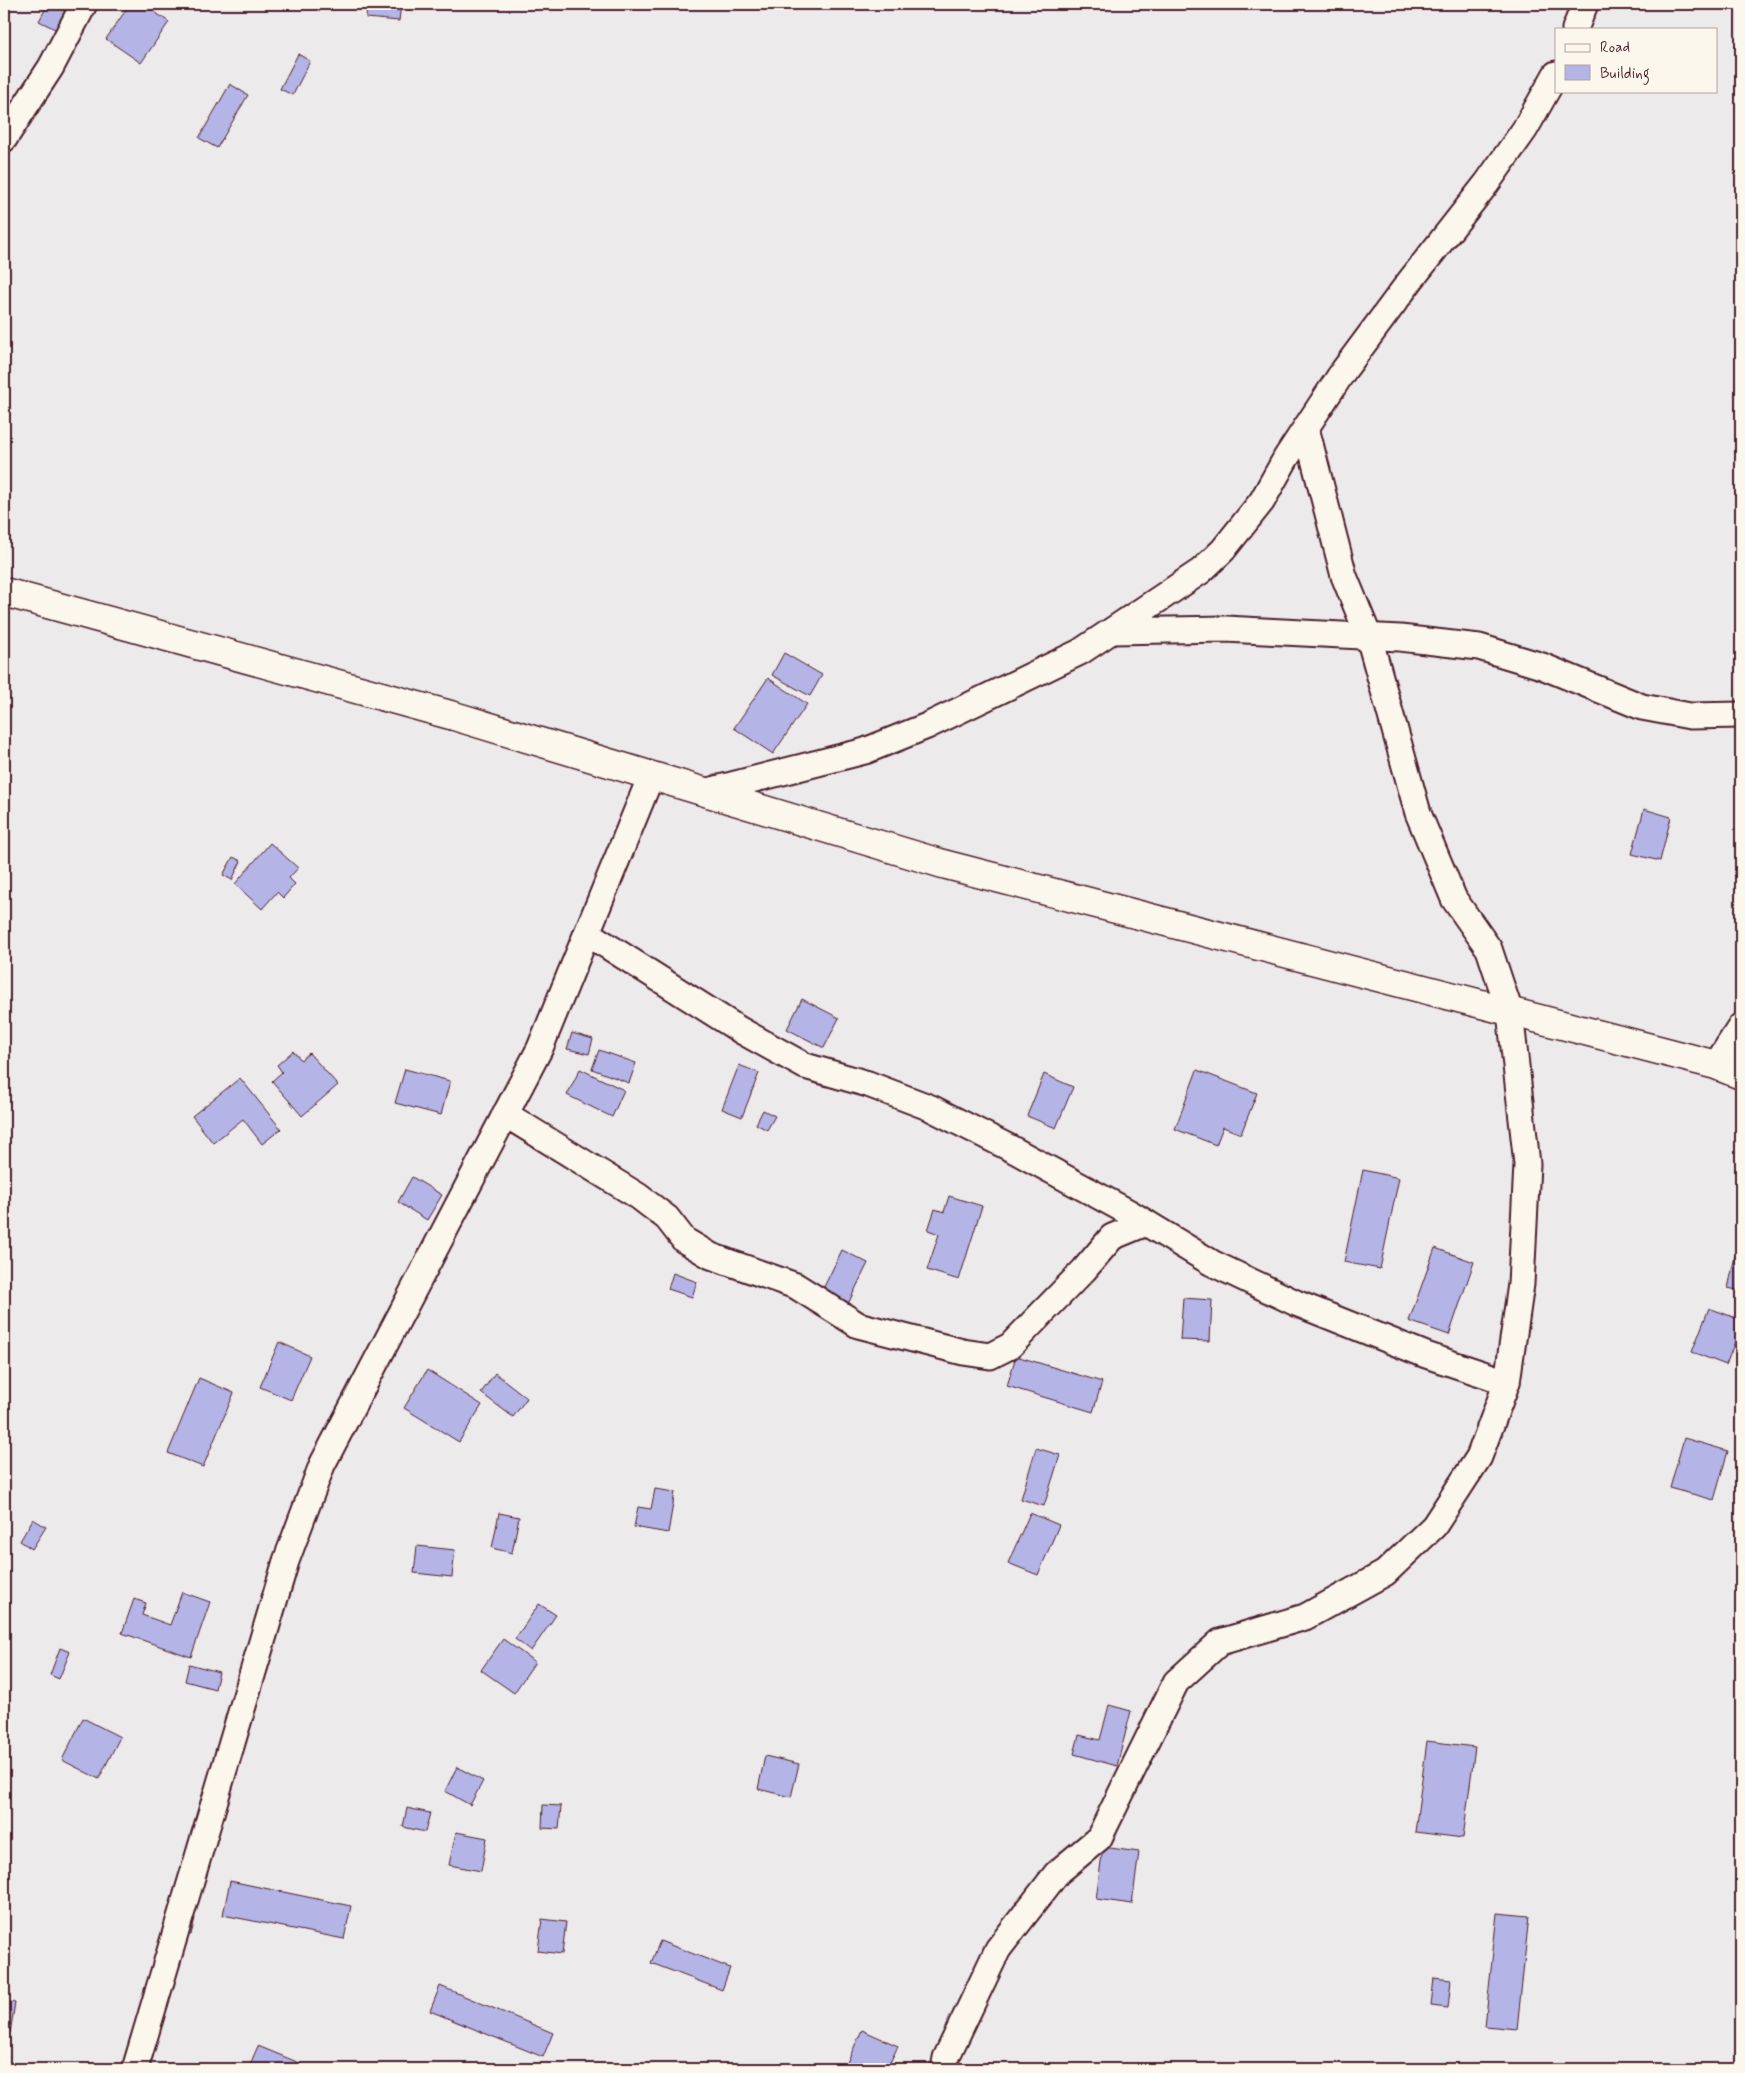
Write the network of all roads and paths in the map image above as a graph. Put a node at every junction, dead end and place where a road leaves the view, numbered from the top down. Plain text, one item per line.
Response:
1 (84, 4) edge
2 (1585, 4) edge
3 (1575, 28) edge
4 (1555, 76) edge
5 (4, 138) edge
6 (1306, 428) junction
7 (4, 592) edge
8 (1112, 631) junction
9 (1369, 637) junction
10 (1741, 715) edge
11 (651, 776) junction
12 (704, 792) junction
13 (587, 934) junction
14 (1510, 1012) junction
15 (1741, 1026) edge
16 (1716, 1065) junction
17 (1741, 1075) edge
18 (505, 1114) junction
19 (1146, 1223) junction
20 (1507, 1382) junction
21 (135, 2069) edge
22 (944, 2069) edge

1 - 5 street
2 - 3 street
4 - 6 street
6 - 8 street
6 - 9 street
7 - 11 main road
8 - 9 street
8 - 12 street
9 - 10 street
9 - 14 street
11 - 12 main road
11 - 13 street
12 - 14 main road
13 - 18 street
13 - 19 street
14 - 16 main road
14 - 20 street
15 - 16 street
16 - 17 main road
18 - 19 street
18 - 21 street
19 - 20 street
20 - 22 street

